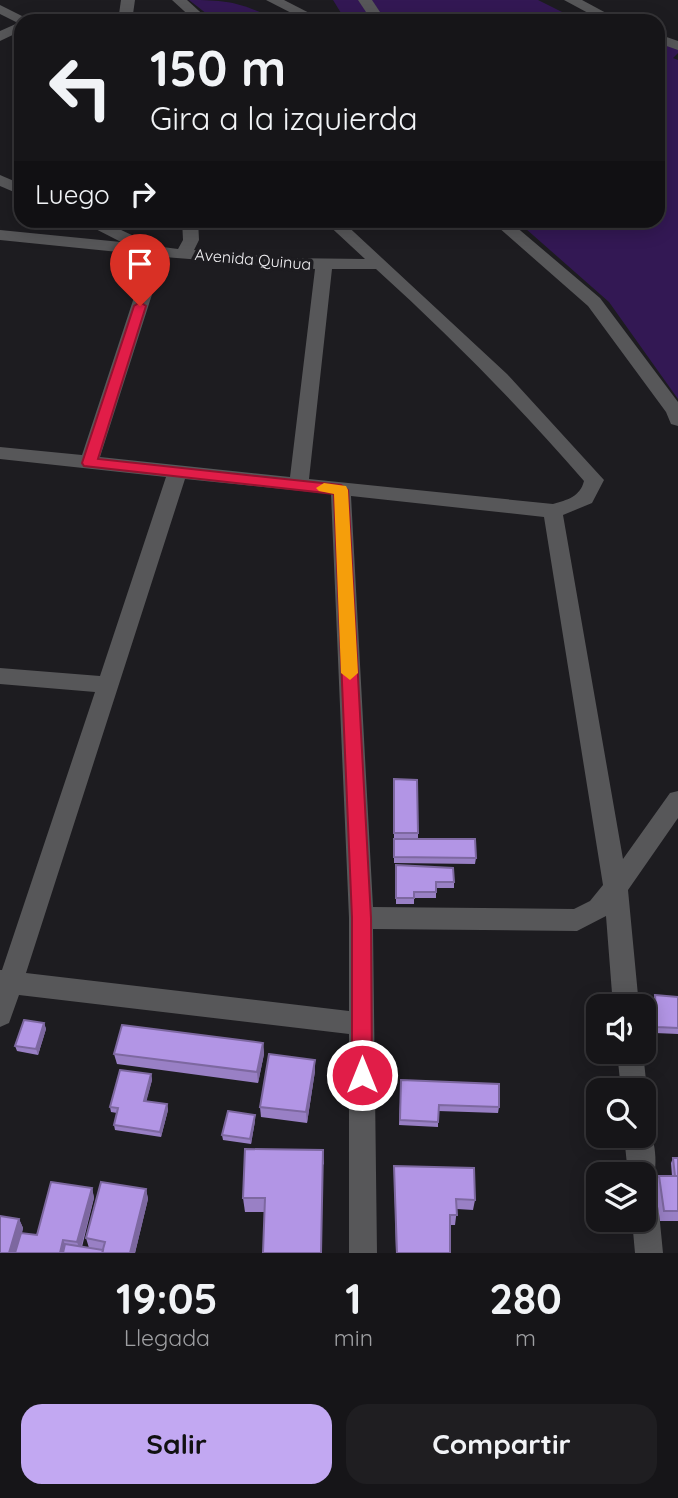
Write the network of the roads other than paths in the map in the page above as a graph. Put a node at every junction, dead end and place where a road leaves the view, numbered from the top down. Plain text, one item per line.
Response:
1 (179, 0) edge
2 (273, 0) edge
3 (571, 0) edge
4 (195, 14) edge
5 (302, 14) edge
6 (600, 14) edge
7 (103, 228) edge
8 (190, 228) edge
9 (340, 228) edge
10 (507, 228) edge
11 (2, 239) edge
12 (157, 253) junction
13 (184, 253) junction
14 (380, 264) junction
15 (324, 266) junction
16 (678, 420) edge
17 (0, 453) edge
18 (89, 463) junction
19 (178, 471) junction
20 (299, 485) junction
21 (341, 490) junction
22 (553, 511) junction
23 (0, 676) edge
24 (110, 685) junction
25 (678, 800) edge
26 (616, 888) junction
27 (362, 918) junction
28 (6, 981) edge
29 (625, 994) edge
30 (0, 1015) edge
31 (362, 1024) junction
32 (647, 1232) edge
33 (363, 1253) edge
34 (649, 1253) edge

1 - 4 street
2 - 5 street
3 - 6 street
7 - 12 street
8 - 13 street
9 - 14 street
10 - 16 street
11 - 12 street, Avenida Quinua
12 - 13 street, Avenida Quinua
12 - 18 street
13 - 15 street, Avenida Quinua
14 - 15 street, Avenida Quinua
14 - 22 street
15 - 20 street
17 - 18 street
18 - 19 street
19 - 20 street
19 - 24 street
20 - 21 street
21 - 22 street
21 - 27 street
22 - 26 street
23 - 24 street
24 - 28 street
25 - 26 street
26 - 27 street
26 - 29 street
27 - 31 street
28 - 30 street
28 - 31 street
31 - 33 street
32 - 34 street

